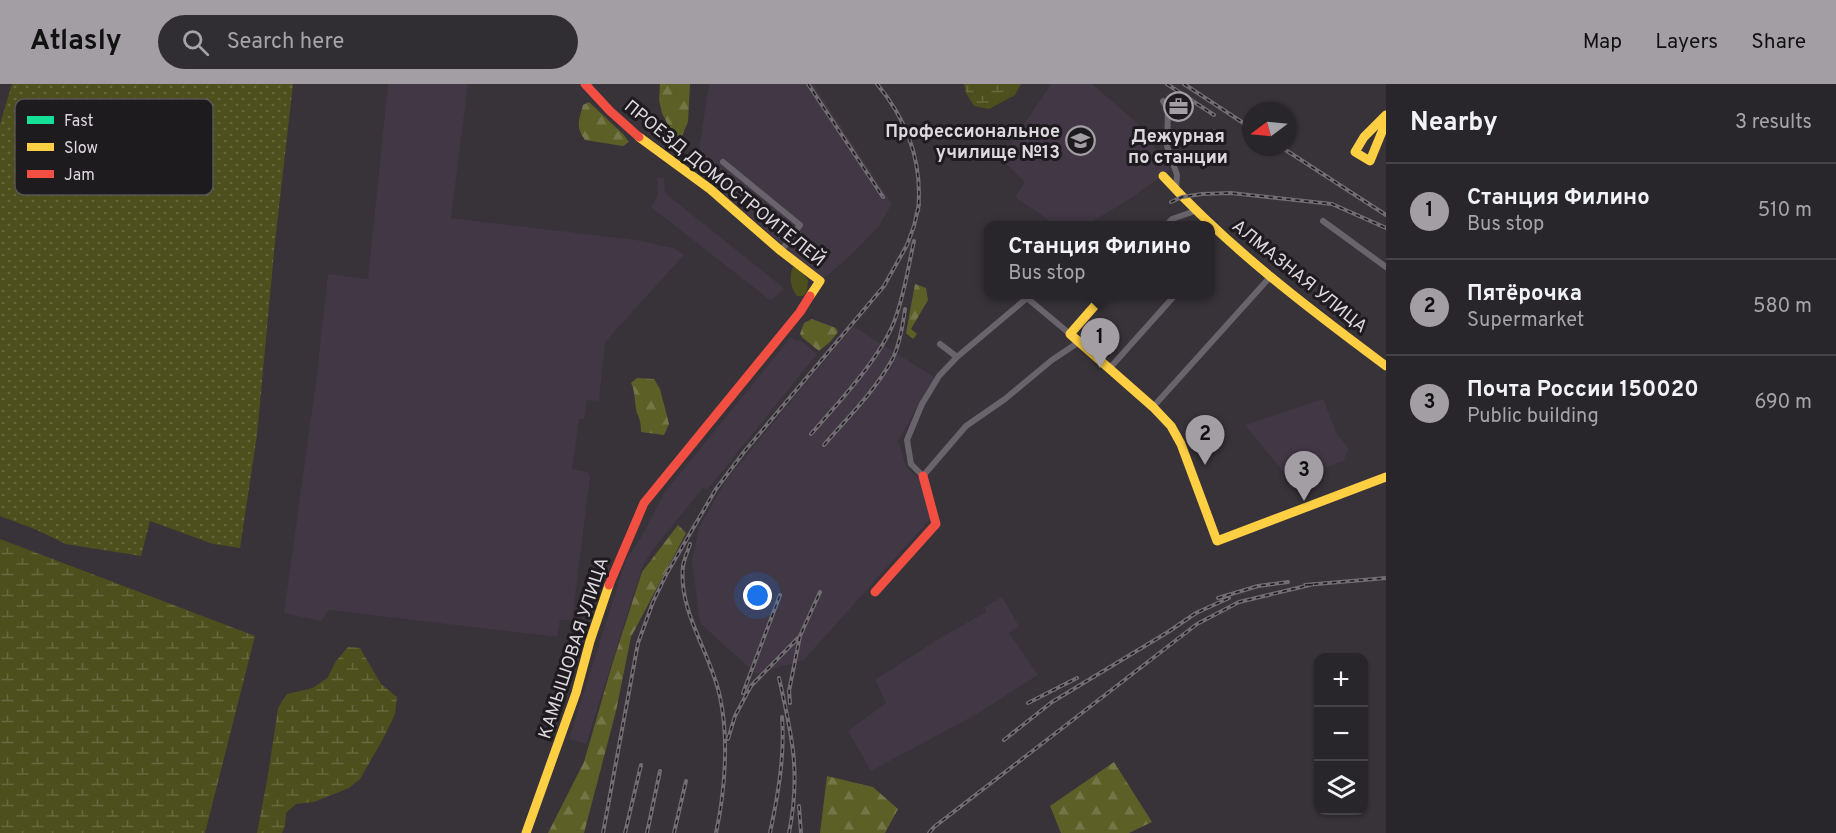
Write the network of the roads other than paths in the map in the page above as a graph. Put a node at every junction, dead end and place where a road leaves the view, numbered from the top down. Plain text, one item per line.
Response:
1 (585, 84) edge
2 (1163, 101) dead end
3 (1386, 115) edge
4 (1386, 122) edge
5 (723, 162) dead end
6 (1163, 176) dead end
7 (1176, 190) junction
8 (1195, 211) junction
9 (1170, 221) edge
10 (1207, 221) edge
11 (1323, 222) dead end
12 (1215, 228) edge
13 (781, 251) junction
14 (1386, 267) edge
15 (1271, 276) junction
16 (820, 281) joint
17 (1026, 299) edge
18 (1028, 299) edge
19 (1101, 299) edge
20 (1172, 299) edge
21 (1070, 334) junction
22 (1079, 342) junction
23 (940, 344) dead end
24 (957, 357) junction
25 (1386, 366) edge
26 (1109, 369) junction
27 (1153, 407) junction
28 (923, 476) junction
29 (1386, 477) edge
30 (875, 592) dead end
31 (526, 833) edge

1 - 13 street, ПРОЕЗД ДОМОСТРОИТЕЛЕЙ
2 - 7 street
3 - 4 street
5 - 13 street
6 - 7 street, АЛМАЗНАЯ УЛИЦА
7 - 8 street, АЛМАЗНАЯ УЛИЦА
8 - 9 street
8 - 10 street, АЛМАЗНАЯ УЛИЦА
11 - 14 street
12 - 15 street, АЛМАЗНАЯ УЛИЦА
13 - 16 street, ПРОЕЗД ДОМОСТРОИТЕЛЕЙ
15 - 25 street, АЛМАЗНАЯ УЛИЦА
15 - 27 street
16 - 31 street, КАМЫШОВАЯ УЛИЦА
17 - 24 street
18 - 21 street
19 - 21 street
20 - 26 street
21 - 22 street
22 - 26 street
22 - 28 street
23 - 24 street
24 - 28 street
26 - 27 street
27 - 29 street
28 - 30 street

